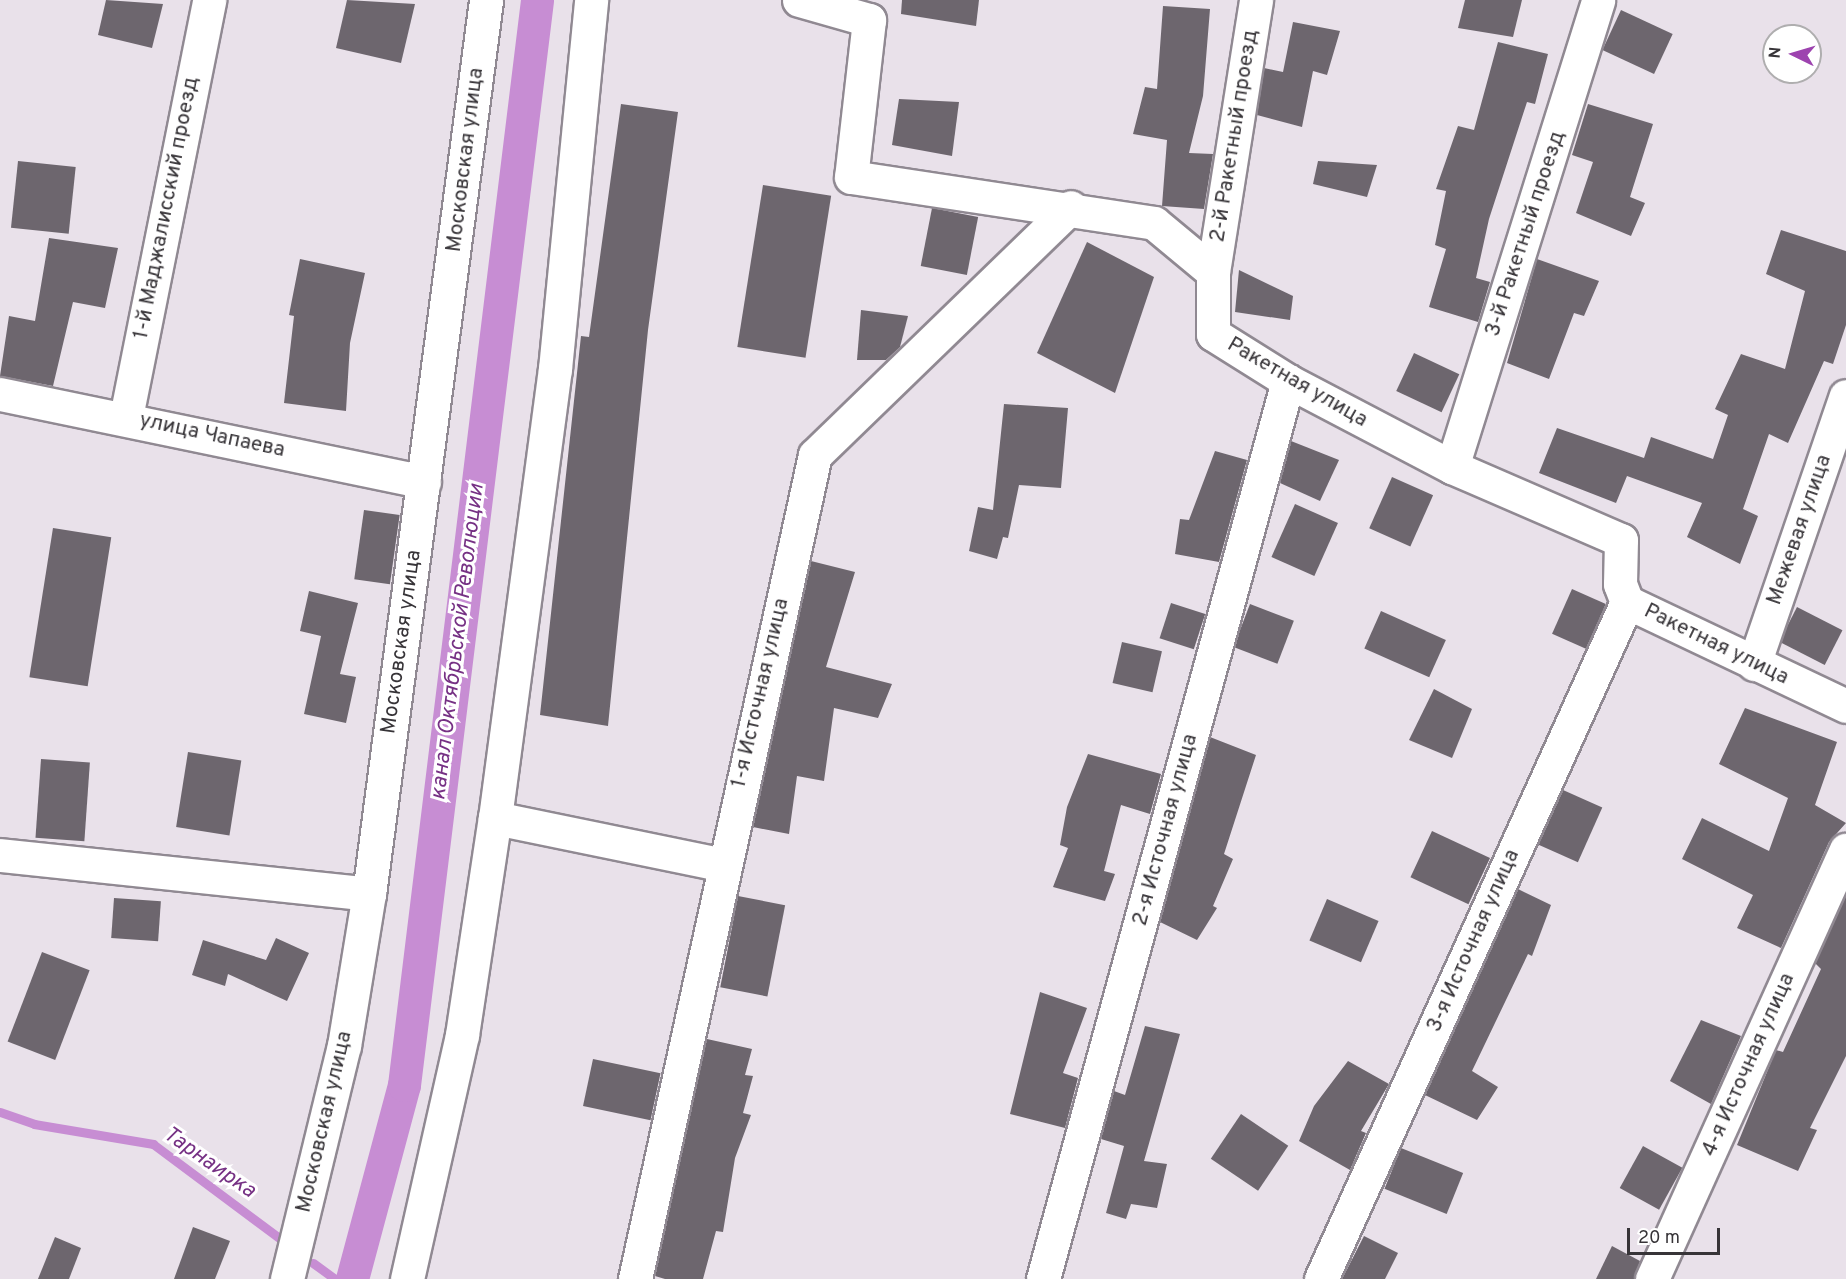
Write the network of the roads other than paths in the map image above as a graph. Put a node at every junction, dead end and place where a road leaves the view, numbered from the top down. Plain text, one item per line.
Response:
1 (209, 0) edge
2 (486, 0) edge
3 (591, 0) edge
4 (799, 0) edge
5 (1256, 0) edge
6 (1598, 0) edge
7 (871, 10) edge
8 (1071, 207) junction
9 (1214, 272) junction
10 (1288, 381) junction
11 (0, 394) edge
12 (1846, 396) edge
13 (126, 417) junction
14 (1452, 467) junction
15 (424, 483) junction
16 (1627, 602) junction
17 (1754, 664) junction
18 (1846, 706) edge
19 (495, 818) junction
20 (1846, 850) edge
21 (0, 855) edge
22 (723, 865) junction
23 (369, 894) junction
24 (287, 1279) edge
25 (406, 1279) edge
26 (635, 1279) edge
27 (1043, 1279) edge
28 (1321, 1279) edge
29 (1652, 1279) edge

1 - 13 street, 1-й Маджалисский проезд
2 - 15 street, Московская улица
3 - 19 street
4 - 7 street
5 - 9 street, 2-й Ракетный проезд
6 - 14 street, 3-й Ракетный проезд
7 - 8 street
8 - 9 street
8 - 22 street, 1-я Источная улица
9 - 10 street, Ракетная улица
10 - 14 street, Ракетная улица
10 - 27 street, 2-я Источная улица
11 - 13 street, улица Чапаева
12 - 17 street, Межевая улица
13 - 15 street, улица Чапаева
14 - 16 street, Ракетная улица
15 - 23 street, Московская улица
16 - 17 street, Ракетная улица
16 - 28 street, 3-я Источная улица
17 - 18 street, Ракетная улица
19 - 22 street
19 - 25 street
20 - 29 street, 4-я Источная улица
21 - 23 street
22 - 26 street, 1-я Источная улица
23 - 24 street, Московская улица

